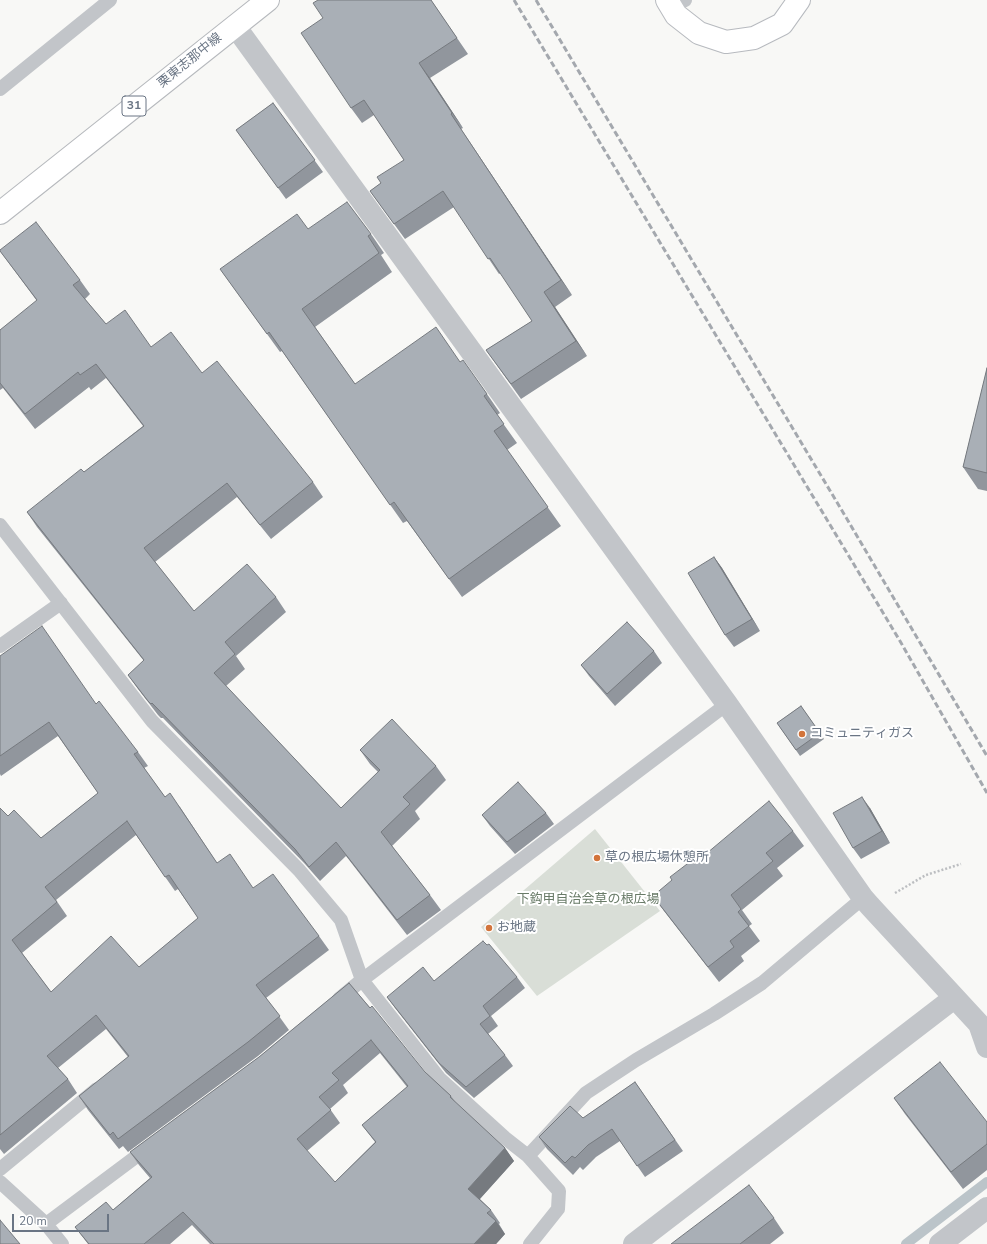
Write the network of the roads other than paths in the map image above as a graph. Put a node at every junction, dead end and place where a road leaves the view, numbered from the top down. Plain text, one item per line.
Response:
1 (110, 0) edge
2 (268, 0) edge
3 (799, 0) edge
4 (674, 2) edge
5 (235, 26) junction
6 (0, 89) edge
7 (0, 213) edge
8 (0, 525) edge
9 (61, 603) junction
10 (0, 646) edge
11 (727, 704) junction
12 (866, 902) junction
13 (362, 980) junction
14 (954, 998) junction
15 (327, 1009) edge
16 (987, 1047) edge
17 (109, 1079) edge
18 (161, 1139) edge
19 (528, 1156) junction
20 (0, 1169) edge
21 (0, 1182) edge
22 (987, 1208) edge
23 (46, 1224) junction
24 (62, 1244) edge
25 (530, 1244) edge
26 (634, 1244) edge
27 (940, 1244) edge

1 - 6 lane
2 - 5 main road, 栗東志那中線 / 31
3 - 4 main road
5 - 7 main road, 栗東志那中線 / 31
5 - 11 street
8 - 9 lane
9 - 10 lane
9 - 13 lane
11 - 12 street
11 - 13 lane
12 - 14 street
12 - 19 lane
13 - 15 lane
13 - 19 lane
14 - 16 street
14 - 26 street
17 - 20 lane
18 - 23 lane
19 - 25 lane
21 - 23 lane
22 - 27 street
23 - 24 lane

